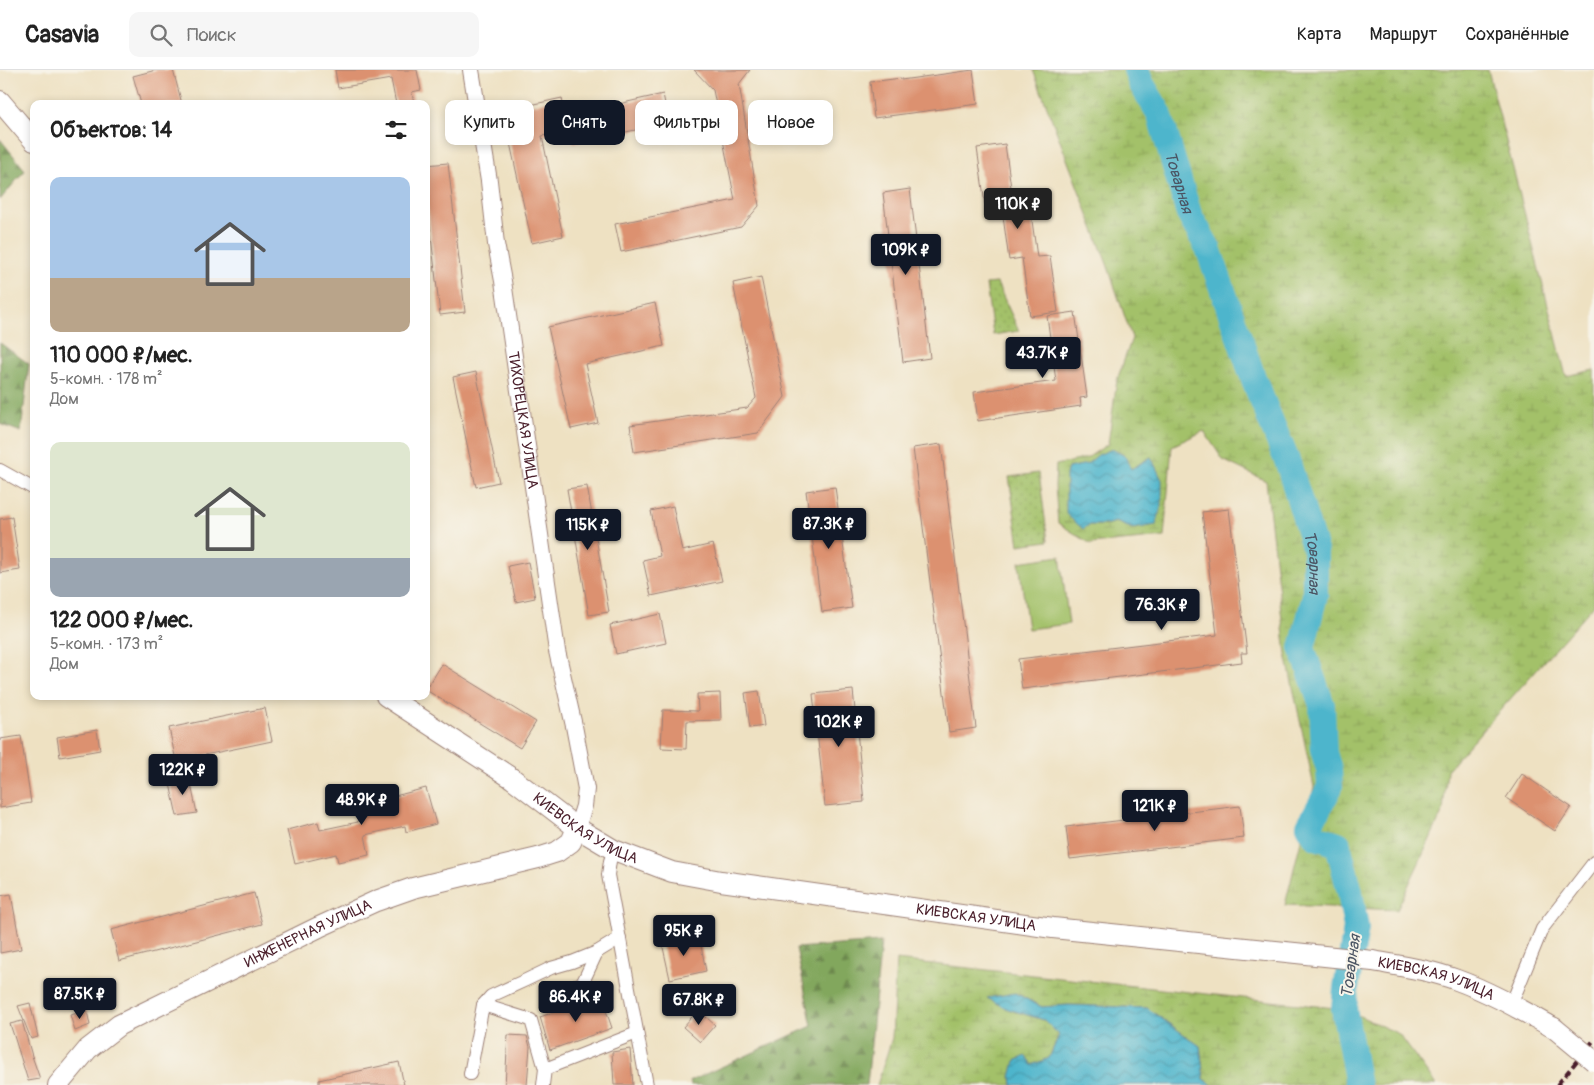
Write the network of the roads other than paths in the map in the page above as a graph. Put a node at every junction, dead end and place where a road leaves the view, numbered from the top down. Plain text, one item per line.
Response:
1 (471, 70) edge
2 (0, 101) edge
3 (30, 136) edge
4 (0, 470) edge
5 (30, 487) edge
6 (392, 700) edge
7 (577, 828) junction
8 (614, 850) junction
9 (1594, 862) edge
10 (620, 938) junction
11 (597, 952) junction
12 (550, 998) dead end
13 (483, 1005) junction
14 (1511, 1005) junction
15 (637, 1033) junction
16 (1594, 1061) edge
17 (545, 1069) junction
18 (470, 1074) dead end
19 (58, 1085) edge
20 (543, 1085) edge
21 (647, 1085) edge

1 - 7 street, ТИХОРЕЦКАЯ УЛИЦА
2 - 3 main road
4 - 5 street
6 - 7 main road, КИЕВСКАЯ УЛИЦА
7 - 8 main road, КИЕВСКАЯ УЛИЦА
7 - 19 main road, ИНЖЕНЕРНАЯ УЛИЦА
8 - 10 street
8 - 14 main road, КИЕВСКАЯ УЛИЦА
9 - 14 street
10 - 11 street
10 - 15 street
11 - 12 street
11 - 13 street
13 - 17 street
13 - 18 street
14 - 16 main road, КИЕВСКАЯ УЛИЦА, bridge
15 - 17 street
15 - 21 street
17 - 20 street

